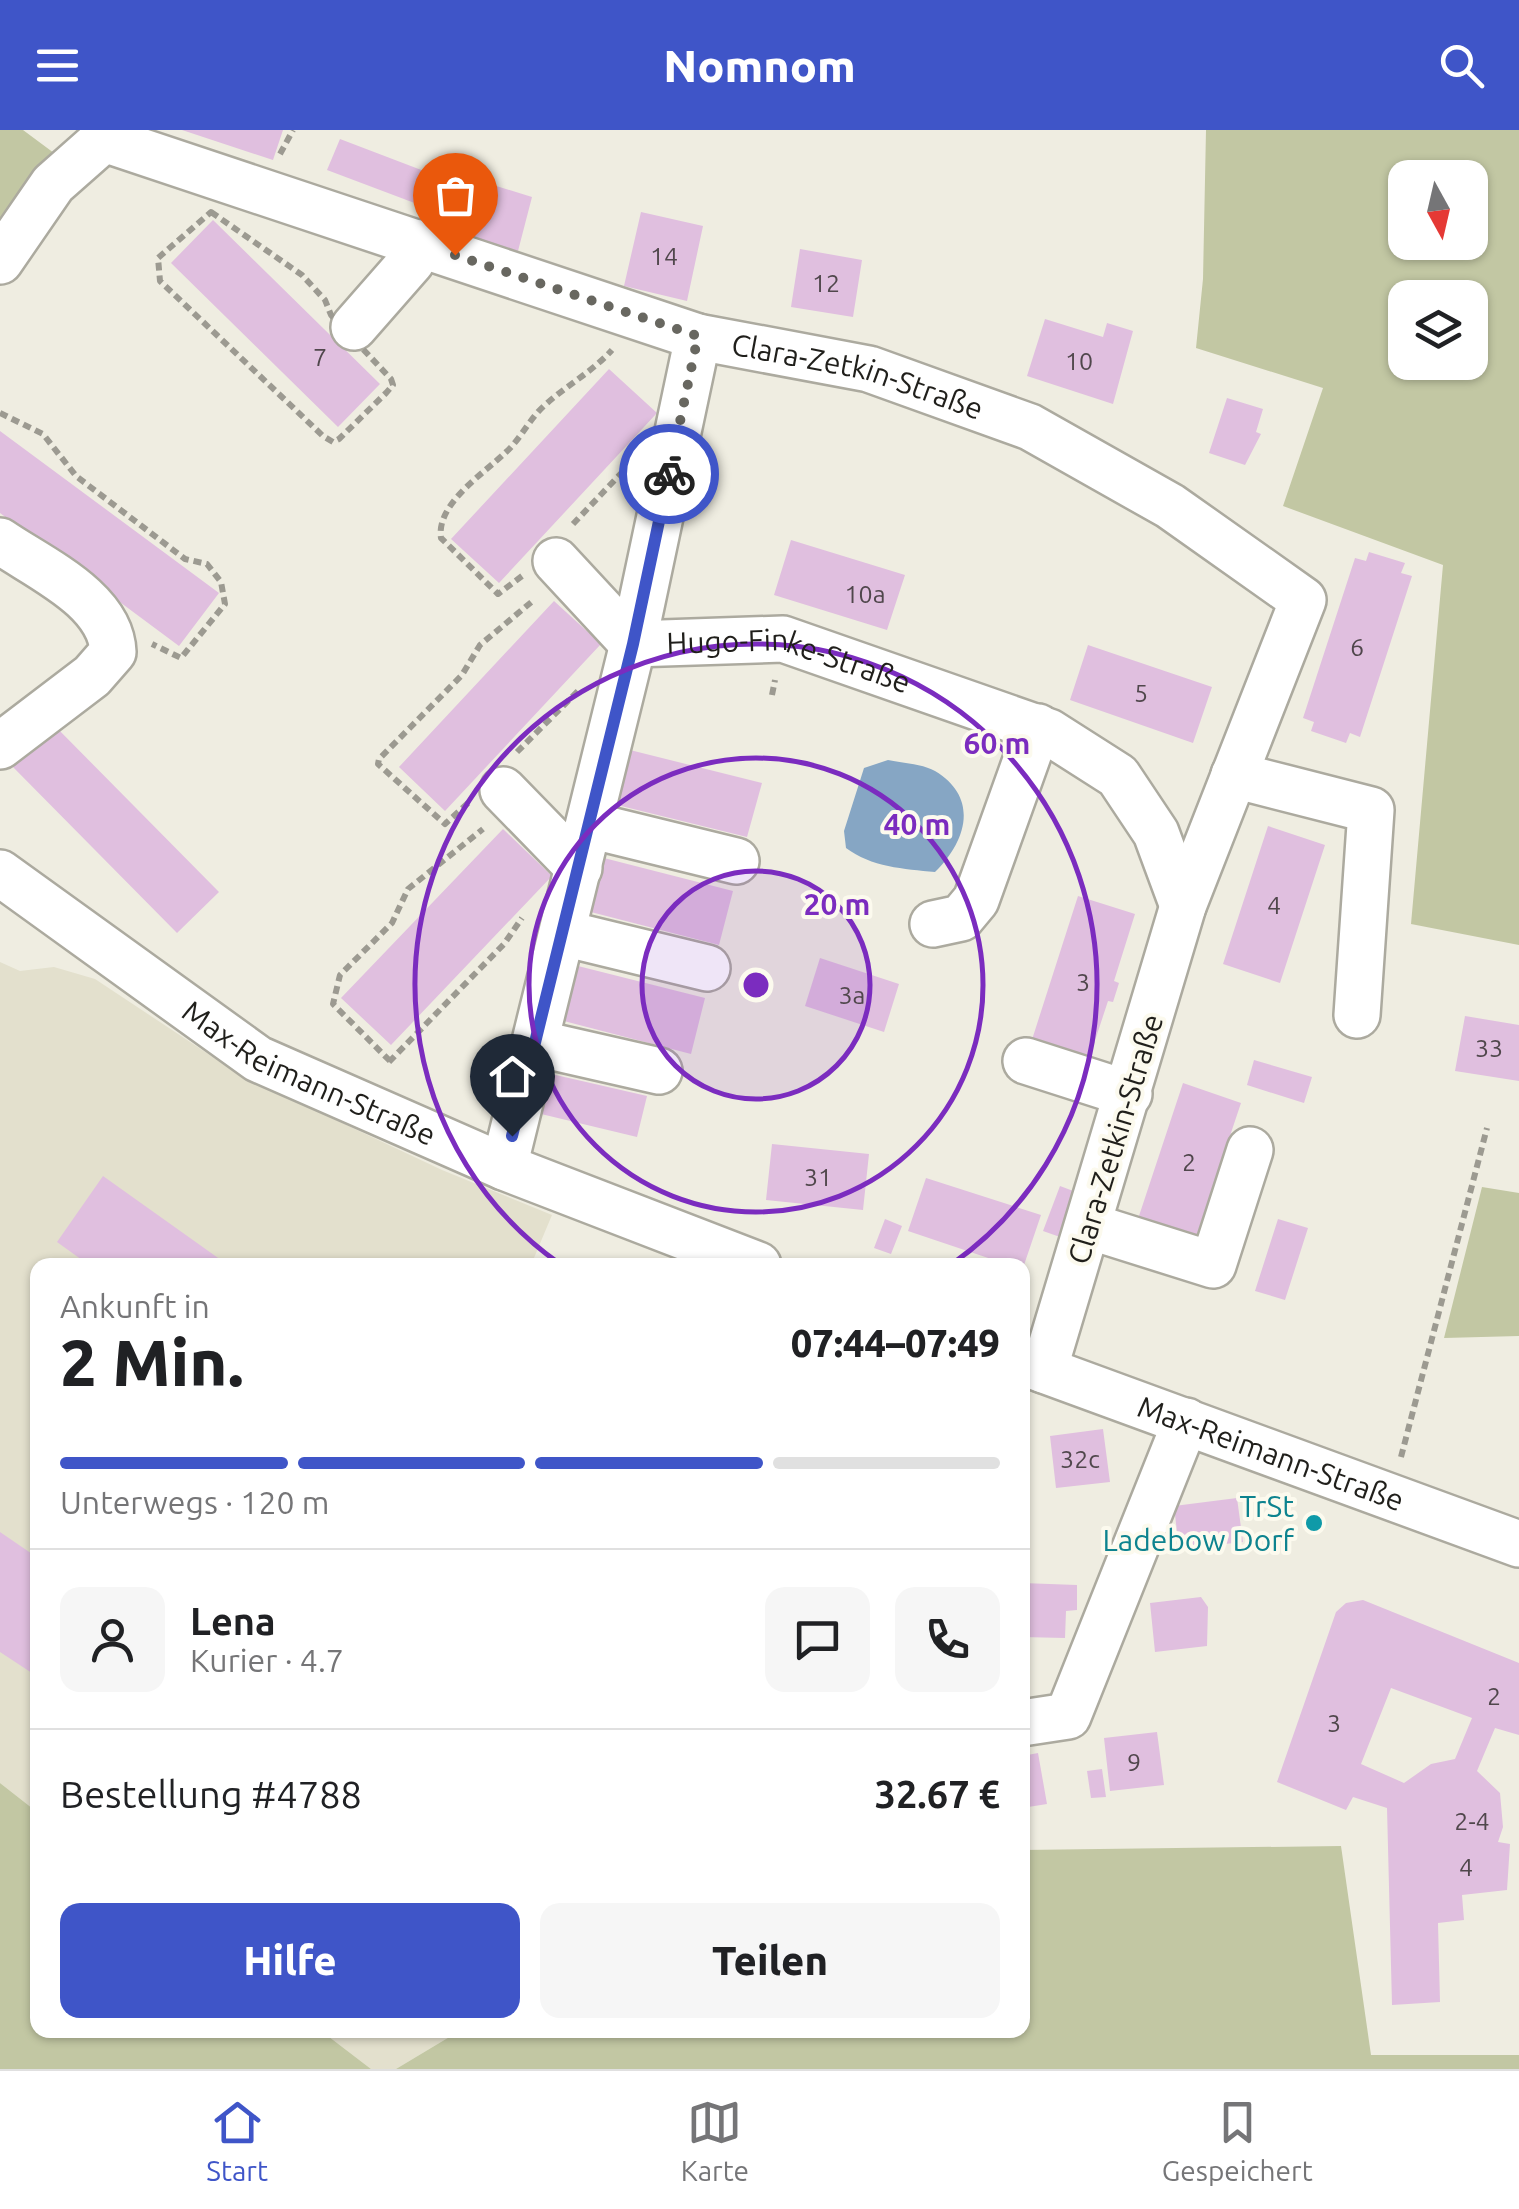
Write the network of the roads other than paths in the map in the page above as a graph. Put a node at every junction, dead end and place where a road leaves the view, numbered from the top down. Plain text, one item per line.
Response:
1 (420, 244) junction
2 (0, 261) edge
3 (354, 333) road end
4 (698, 336) junction
5 (0, 541) edge
6 (553, 558) road end
7 (633, 644) junction
8 (1038, 727) junction
9 (0, 746) edge
10 (1234, 774) junction
11 (504, 792) road end
12 (589, 825) junction
13 (736, 861) dead end
14 (579, 868) junction
15 (0, 872) edge
16 (1183, 906) junction
17 (933, 924) dead end
18 (563, 933) junction
19 (707, 968) dead end
20 (1357, 1015) dead end
21 (536, 1043) junction
22 (1026, 1061) dead end
23 (659, 1072) dead end
24 (1129, 1094) junction
25 (1250, 1150) dead end
26 (504, 1167) junction
27 (1089, 1226) junction
28 (665, 1249) edge
29 (717, 1258) edge
30 (1033, 1366) edge
31 (1186, 1420) junction
32 (1519, 1544) edge
33 (1030, 1723) edge

1 - 2 street, Clara-Zetkin-Straße
1 - 3 street
1 - 4 street, Clara-Zetkin-Straße
4 - 7 street, Hugo-Finke-Straße
4 - 10 street, Clara-Zetkin-Straße
5 - 9 street
6 - 7 street
7 - 8 street, Hugo-Finke-Straße
7 - 12 street, Hugo-Finke-Straße
8 - 16 street
8 - 17 street
10 - 16 street, Clara-Zetkin-Straße
10 - 20 street
11 - 14 street
12 - 13 street
12 - 14 street, Hugo-Finke-Straße
14 - 18 street, Hugo-Finke-Straße
15 - 26 street, Max-Reimann-Straße
16 - 24 street, Clara-Zetkin-Straße
18 - 19 street
18 - 21 street, Hugo-Finke-Straße
21 - 23 street
21 - 26 street, Hugo-Finke-Straße
22 - 24 street
24 - 27 street, Clara-Zetkin-Straße
25 - 27 street
26 - 28 street, Max-Reimann-Straße
27 - 30 street, Clara-Zetkin-Straße
28 - 29 street, Max-Reimann-Straße
30 - 31 street, Max-Reimann-Straße
31 - 32 street, Max-Reimann-Straße
31 - 33 street

